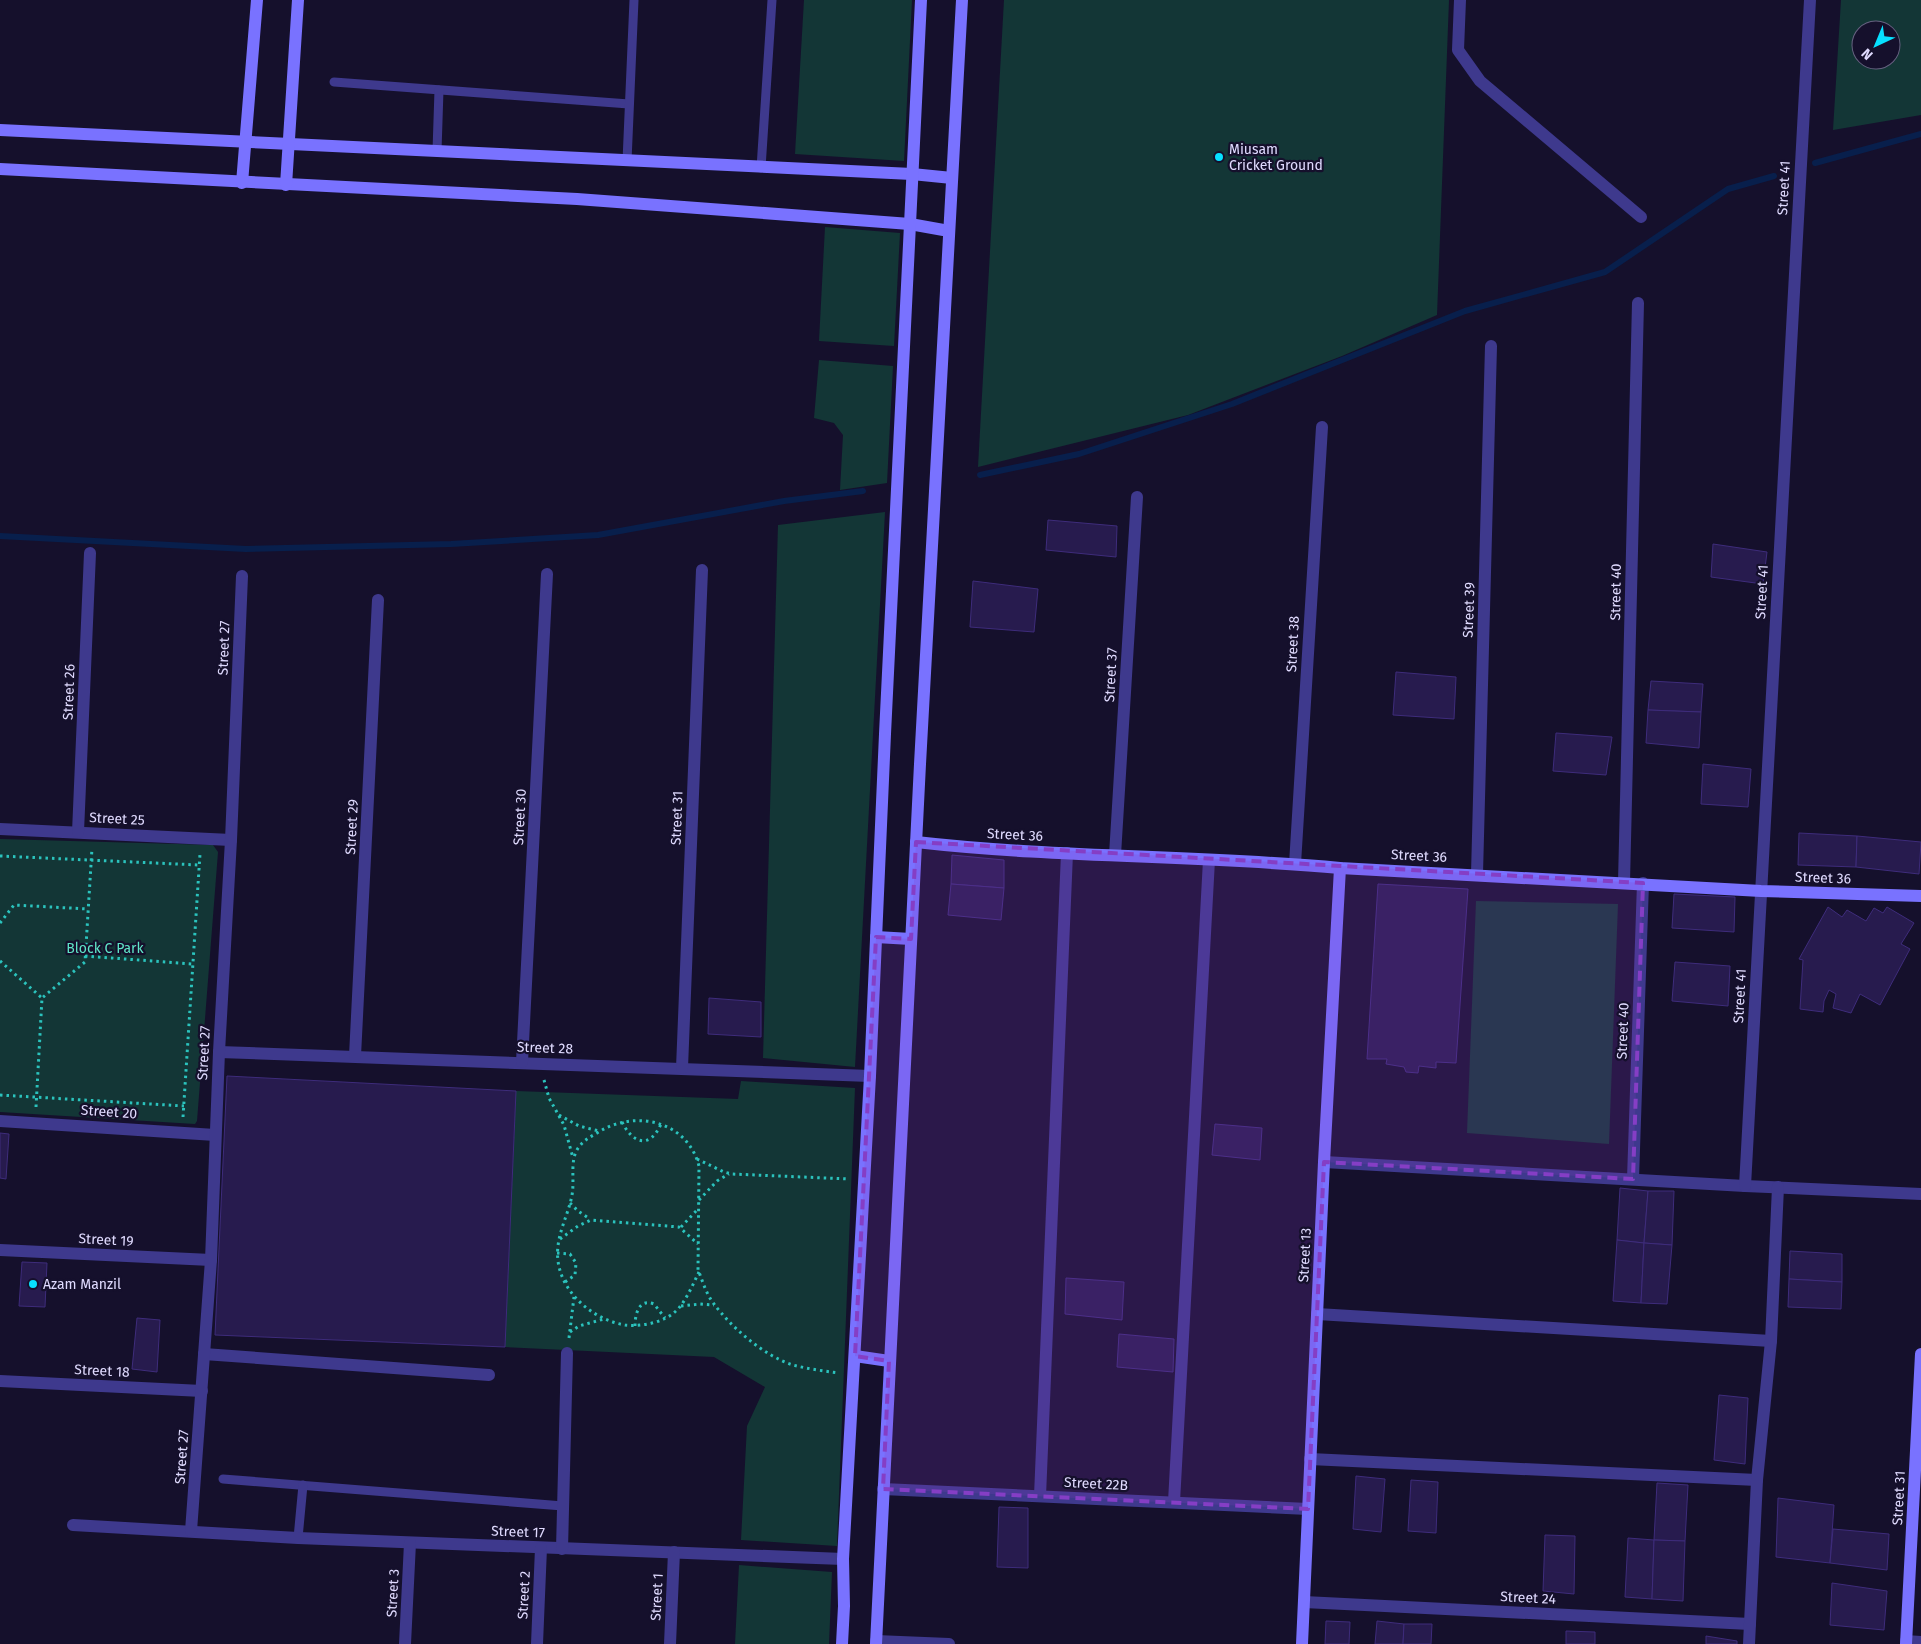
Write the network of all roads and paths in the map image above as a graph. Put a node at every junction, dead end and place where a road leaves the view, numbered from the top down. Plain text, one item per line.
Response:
1 (258, 0) edge
2 (298, 0) edge
3 (634, 0) edge
4 (772, 0) edge
5 (921, 0) edge
6 (962, 0) edge
7 (1460, 0) edge
8 (1810, 0) edge
9 (334, 82) dead end
10 (439, 90) junction
11 (630, 104) junction
12 (0, 130) edge
13 (246, 141) junction
14 (288, 143) junction
15 (437, 151) junction
16 (626, 161) junction
17 (761, 168) junction
18 (0, 169) edge
19 (912, 174) junction
20 (952, 178) junction
21 (242, 183) junction
22 (286, 185) junction
23 (1641, 217) dead end
24 (910, 224) junction
25 (949, 231) junction
26 (1638, 303) dead end
27 (1491, 346) dead end
28 (1322, 427) dead end
29 (1137, 497) dead end
30 (90, 553) dead end
31 (702, 570) dead end
32 (547, 574) dead end
33 (242, 576) dead end
34 (378, 600) dead end
35 (0, 829) edge
36 (78, 832) junction
37 (92, 833) junction
38 (201, 838) junction
39 (232, 840) junction
40 (916, 842) junction
41 (1067, 853) junction
42 (1115, 855) junction
43 (0, 856) edge
44 (91, 860) junction
45 (1209, 860) junction
46 (1295, 864) junction
47 (199, 865) junction
48 (1340, 868) junction
49 (1477, 874) junction
50 (1624, 882) junction
51 (1643, 883) junction
52 (1761, 891) junction
53 (1921, 896) edge
54 (88, 909) junction
55 (0, 924) edge
56 (876, 937) junction
57 (911, 939) junction
58 (85, 956) junction
59 (0, 961) edge
60 (192, 964) junction
61 (42, 998) junction
62 (219, 1052) junction
63 (355, 1056) junction
64 (522, 1062) junction
65 (540, 1063) junction
66 (682, 1068) junction
67 (870, 1076) junction
68 (0, 1095) edge
69 (36, 1098) junction
70 (184, 1106) junction
71 (559, 1115) junction
72 (0, 1121) edge
73 (622, 1122) junction
74 (35, 1123) junction
75 (661, 1124) junction
76 (600, 1131) junction
77 (183, 1132) junction
78 (215, 1135) junction
79 (697, 1159) junction
80 (574, 1161) junction
81 (1324, 1162) junction
82 (730, 1174) junction
83 (1633, 1179) junction
84 (865, 1180) junction
85 (1745, 1186) junction
86 (1778, 1187) junction
87 (1921, 1194) edge
88 (699, 1200) junction
89 (570, 1202) junction
90 (698, 1209) junction
91 (591, 1220) junction
92 (681, 1227) junction
93 (559, 1239) junction
94 (698, 1245) junction
95 (0, 1250) edge
96 (557, 1253) junction
97 (211, 1260) junction
98 (699, 1272) junction
99 (565, 1282) junction
100 (574, 1297) junction
101 (715, 1305) junction
102 (680, 1306) junction
103 (1317, 1314) junction
104 (665, 1318) junction
105 (604, 1319) junction
106 (635, 1326) junction
107 (570, 1332) junction
108 (1771, 1341) junction
109 (567, 1353) joint
110 (204, 1354) junction
111 (1921, 1354) edge
112 (855, 1356) junction
113 (890, 1361) junction
114 (489, 1375) dead end
115 (854, 1375) junction
116 (0, 1381) edge
117 (202, 1391) junction
118 (1310, 1459) junction
119 (223, 1480) dead end
120 (1758, 1480) junction
121 (303, 1485) junction
122 (882, 1488) junction
123 (1040, 1496) junction
124 (1174, 1502) junction
125 (563, 1506) junction
126 (1308, 1509) junction
127 (73, 1524) dead end
128 (191, 1531) junction
129 (298, 1538) junction
130 (410, 1543) junction
131 (541, 1548) junction
132 (562, 1549) junction
133 (674, 1552) junction
134 (843, 1559) junction
135 (1304, 1602) junction
136 (1750, 1624) junction
137 (876, 1642) edge
138 (1921, 1642) edge
139 (1906, 1643) edge
140 (405, 1644) edge
141 (537, 1644) edge
142 (670, 1644) edge
143 (842, 1644) edge
144 (949, 1644) edge
145 (1302, 1644) edge
146 (1749, 1644) edge

1 - 13 street
2 - 14 street
3 - 11 lane
4 - 17 lane
5 - 19 street
6 - 20 street
7 - 23 street
8 - 52 street, Street 41
9 - 10 lane
10 - 11 lane
10 - 15 lane
11 - 16 lane
12 - 13 street
13 - 14 street
13 - 21 street
14 - 15 street
14 - 22 street
15 - 16 street
16 - 17 street
17 - 19 street
18 - 21 street
19 - 20 street
19 - 24 street
20 - 25 street
21 - 22 street
22 - 24 street
24 - 25 street
24 - 56 street
25 - 40 street
26 - 50 street, Street 40
27 - 49 street, Street 39
28 - 46 street, Street 38
29 - 42 street, Street 37
30 - 36 street, Street 26
31 - 66 street, Street 31
32 - 64 street, Street 30
33 - 39 street, Street 27
34 - 63 street, Street 29
35 - 36 street, Street 25
36 - 37 street, Street 25
37 - 38 street, Street 25
37 - 44 path
38 - 39 street, Street 25
38 - 47 path
39 - 62 street, Street 27
40 - 41 street, Street 36
40 - 57 street
41 - 42 street, Street 36
41 - 123 street
42 - 45 street, Street 36
43 - 44 path
44 - 47 path
44 - 54 path
45 - 46 street, Street 36
45 - 124 street
46 - 48 street, Street 36
47 - 60 path
48 - 49 street, Street 36
48 - 81 street, Street 13
49 - 50 street, Street 36
50 - 51 street, Street 36
51 - 52 street, Street 36
51 - 83 street, Street 40
52 - 53 street, Street 36
52 - 85 street, Street 41
54 - 55 path
54 - 58 path
56 - 57 street
56 - 67 street
57 - 113 street
58 - 60 path
58 - 61 path
59 - 61 path
60 - 70 path
61 - 69 path
62 - 63 street, Street 28
62 - 78 street, Street 27
63 - 64 street, Street 28
64 - 65 street, Street 28
65 - 66 street, Street 28
65 - 71 path
66 - 67 street, Street 28
67 - 84 street
68 - 69 path
69 - 70 path
69 - 74 path
70 - 77 path
71 - 76 path
71 - 80 path
72 - 74 street, Street 20
73 - 75 path
73 - 75 path
73 - 76 path
74 - 77 street, Street 20
75 - 79 path
76 - 80 path
77 - 78 street, Street 20
78 - 97 street, Street 27
79 - 82 path
79 - 88 path
80 - 89 path
81 - 83 street
81 - 103 street, Street 13
82 - 84 path
82 - 88 path
83 - 85 street
84 - 112 street
85 - 86 street
86 - 87 street
86 - 108 street
88 - 90 path
89 - 91 path
89 - 93 path
90 - 92 path
90 - 94 path
91 - 92 path
91 - 93 path
92 - 94 path
93 - 96 path
94 - 98 path
95 - 97 street, Street 19
96 - 99 path
96 - 99 path
97 - 110 street, Street 27
98 - 101 path
98 - 102 path
99 - 100 path
100 - 105 path
100 - 107 path
101 - 102 path
101 - 115 path
102 - 104 path
103 - 108 street
103 - 118 street, Street 13
104 - 106 path
104 - 106 path
105 - 106 path
105 - 107 path
107 - 109 path
108 - 120 street
109 - 125 street
110 - 114 street
110 - 117 street, Street 27
111 - 139 street, Street 31
112 - 113 street
112 - 115 street
113 - 122 street
115 - 134 street
116 - 117 street, Street 18
117 - 128 street, Street 27
118 - 120 street
118 - 126 street, Street 13
119 - 121 lane
120 - 136 street
121 - 125 lane
121 - 129 lane
122 - 123 street, Street 22B
122 - 137 street
123 - 124 street, Street 22B
124 - 126 street, Street 22B
125 - 132 street
126 - 135 street, Street 13
127 - 128 street, Street 17
128 - 129 street, Street 17
129 - 130 street, Street 17
130 - 131 street, Street 17
130 - 140 street, Street 3
131 - 132 street, Street 17
131 - 141 street, Street 2
132 - 133 street, Street 17
133 - 134 street, Street 17
133 - 142 street, Street 1
134 - 143 street
135 - 136 street, Street 24
135 - 145 street, Street 13
136 - 146 street
137 - 144 street
138 - 139 street

